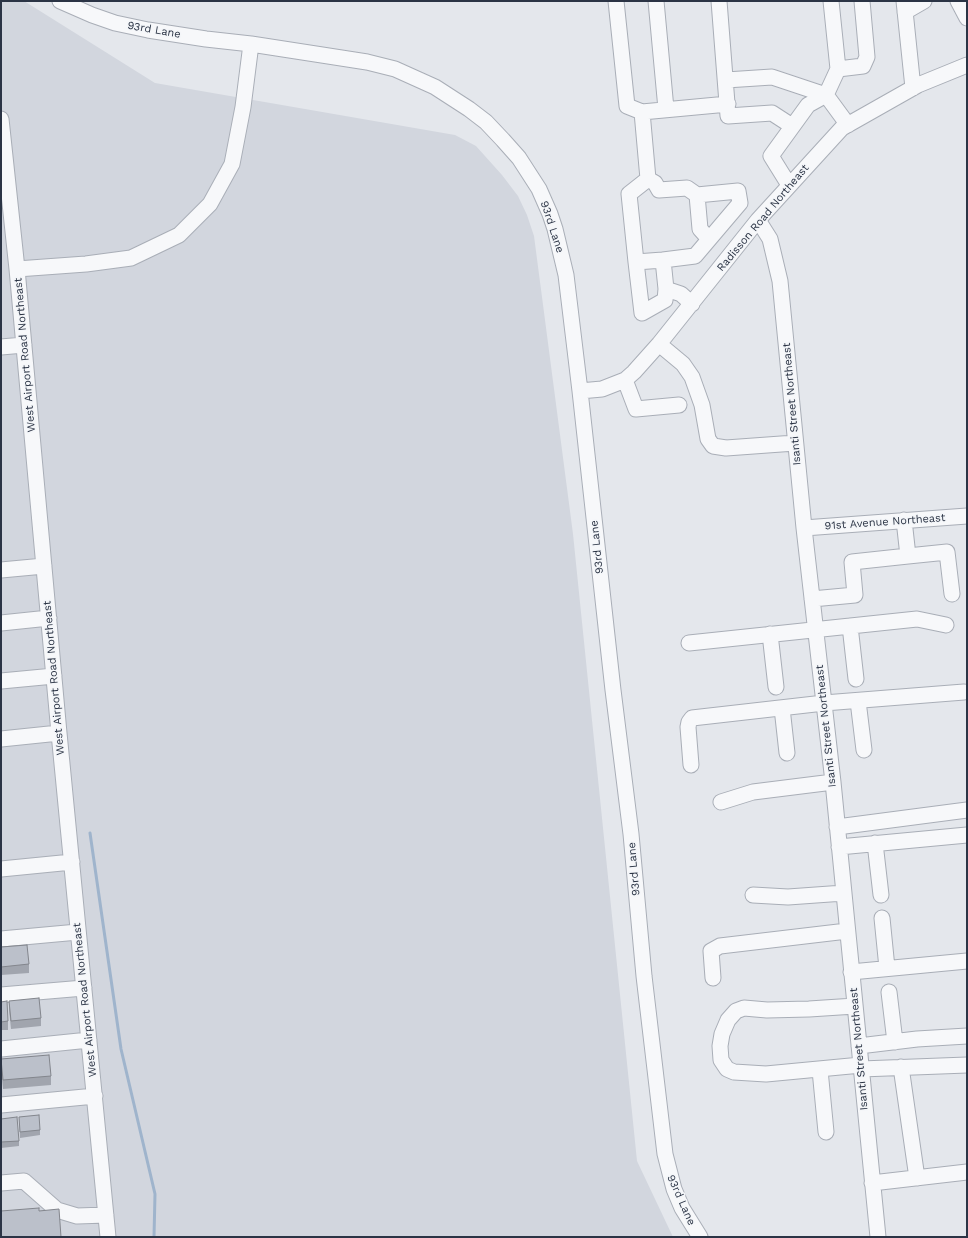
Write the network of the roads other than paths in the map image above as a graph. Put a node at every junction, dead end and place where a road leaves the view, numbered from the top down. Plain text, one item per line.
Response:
1 (60, 1) edge
2 (85, 1) edge
3 (616, 1) edge
4 (656, 1) edge
5 (719, 1) edge
6 (831, 1) edge
7 (862, 1) edge
8 (924, 1) edge
9 (958, 1) edge
10 (904, 6) edge
11 (967, 18) edge
12 (251, 44) junction
13 (967, 65) edge
14 (838, 70) junction
15 (726, 80) junction
16 (913, 88) junction
17 (826, 95) junction
18 (728, 104) junction
19 (666, 109) junction
20 (642, 112) junction
21 (1, 119) edge
22 (848, 125) junction
23 (792, 126) junction
24 (4, 168) edge
25 (648, 179) junction
26 (789, 185) junction
27 (697, 195) junction
28 (758, 220) junction
29 (709, 239) junction
30 (663, 260) junction
31 (636, 262) junction
32 (17, 269) junction
33 (666, 289) junction
34 (692, 304) junction
35 (660, 344) junction
36 (24, 345) junction
37 (1, 347) edge
38 (624, 380) junction
39 (580, 391) junction
40 (680, 405) dead end
41 (795, 443) junction
42 (967, 516) edge
43 (904, 520) junction
44 (804, 528) junction
45 (908, 556) junction
46 (44, 566) junction
47 (1, 570) edge
48 (952, 594) dead end
49 (812, 599) junction
50 (49, 618) junction
51 (1, 623) edge
52 (946, 625) dead end
53 (850, 626) junction
54 (816, 630) junction
55 (770, 634) junction
56 (689, 643) dead end
57 (54, 676) junction
58 (856, 680) dead end
59 (1, 681) edge
60 (776, 687) dead end
61 (964, 692) dead end
62 (858, 701) junction
63 (824, 703) junction
64 (782, 708) junction
65 (58, 733) junction
66 (1, 739) edge
67 (864, 750) dead end
68 (787, 753) dead end
69 (691, 765) dead end
70 (833, 782) junction
71 (721, 802) dead end
72 (967, 810) edge
73 (837, 827) junction
74 (967, 835) edge
75 (875, 844) junction
76 (839, 847) junction
77 (72, 862) junction
78 (1, 869) edge
79 (844, 893) junction
80 (754, 895) dead end
81 (881, 895) dead end
82 (882, 918) dead end
83 (78, 932) junction
84 (847, 932) junction
85 (1, 938) edge
86 (967, 961) edge
87 (887, 968) junction
88 (852, 972) junction
89 (713, 978) dead end
90 (84, 988) junction
91 (889, 992) dead end
92 (1, 995) edge
93 (855, 1006) junction
94 (967, 1036) edge
95 (89, 1040) junction
96 (895, 1042) junction
97 (859, 1046) junction
98 (1, 1049) edge
99 (967, 1065) edge
100 (861, 1067) junction
101 (901, 1067) junction
102 (820, 1070) junction
103 (94, 1096) junction
104 (1, 1105) edge
105 (826, 1132) dead end
106 (967, 1172) edge
107 (917, 1178) junction
108 (872, 1183) junction
109 (1, 1184) edge
110 (106, 1215) junction
111 (108, 1237) edge
112 (700, 1237) edge
113 (878, 1237) edge

1 - 12 street, 93rd Lane
2 - 12 street, 93rd Lane
3 - 20 street
4 - 19 street
5 - 15 street
6 - 14 street
7 - 14 street
8 - 10 street
9 - 11 street
10 - 16 street
12 - 32 street
12 - 39 street, 93rd Lane
13 - 16 street, Radisson Road Northeast
14 - 17 street
15 - 17 street
15 - 18 street
16 - 22 street, Radisson Road Northeast
17 - 22 street
17 - 23 street
18 - 19 street
18 - 23 street
19 - 20 street
20 - 25 street
21 - 24 street, West Airport Road Northeast
22 - 26 street, Radisson Road Northeast
23 - 26 street
24 - 32 street, West Airport Road Northeast
25 - 27 street
25 - 31 street
26 - 28 street, Radisson Road Northeast
27 - 29 street
27 - 29 street
28 - 34 street, Radisson Road Northeast
28 - 41 street, Isanti Street Northeast
29 - 30 street
30 - 31 street
30 - 33 street
31 - 33 street
32 - 36 street, West Airport Road Northeast
33 - 34 street
34 - 35 street, Radisson Road Northeast
35 - 38 street, Radisson Road Northeast
35 - 41 street
36 - 37 street
36 - 46 street, West Airport Road Northeast
38 - 39 street, Radisson Road Northeast
38 - 40 street
39 - 112 street, 93rd Lane
41 - 44 street, Isanti Street Northeast
42 - 43 street, 91st Avenue Northeast
43 - 44 street, 91st Avenue Northeast
43 - 45 street
44 - 49 street, Isanti Street Northeast
45 - 48 street
45 - 49 street
46 - 47 street
46 - 50 street, West Airport Road Northeast
49 - 54 street, Isanti Street Northeast
50 - 51 street
50 - 57 street, West Airport Road Northeast
52 - 53 street
53 - 54 street
53 - 58 street
54 - 55 street
54 - 63 street, Isanti Street Northeast
55 - 56 street
55 - 60 street
57 - 59 street
57 - 65 street, West Airport Road Northeast
61 - 62 street
62 - 63 street
62 - 67 street
63 - 64 street
63 - 70 street, Isanti Street Northeast
64 - 68 street
64 - 69 street
65 - 66 street
65 - 77 street, West Airport Road Northeast
70 - 71 street
70 - 73 street, Isanti Street Northeast
72 - 73 street
73 - 76 street, Isanti Street Northeast
74 - 75 street
75 - 76 street
75 - 81 street
76 - 79 street, Isanti Street Northeast
77 - 78 street
77 - 83 street, West Airport Road Northeast
79 - 80 street
79 - 84 street, Isanti Street Northeast
82 - 87 street
83 - 85 street
83 - 90 street, West Airport Road Northeast
84 - 88 street, Isanti Street Northeast
84 - 89 street
86 - 87 street
87 - 88 street
88 - 93 street, Isanti Street Northeast
90 - 92 street
90 - 95 street, West Airport Road Northeast
91 - 96 street
93 - 97 street, Isanti Street Northeast
93 - 102 street
94 - 96 street
95 - 98 street
95 - 103 street, West Airport Road Northeast
96 - 97 street
97 - 100 street, Isanti Street Northeast
99 - 101 street
100 - 101 street
100 - 102 street
100 - 108 street, Isanti Street Northeast
101 - 107 street
102 - 105 street
103 - 104 street
103 - 110 street, West Airport Road Northeast
106 - 107 street
107 - 108 street
108 - 113 street, Isanti Street Northeast
109 - 110 street
110 - 111 street, West Airport Road Northeast

